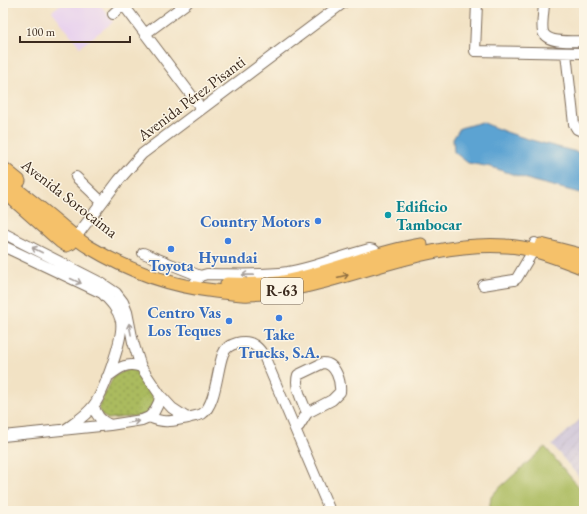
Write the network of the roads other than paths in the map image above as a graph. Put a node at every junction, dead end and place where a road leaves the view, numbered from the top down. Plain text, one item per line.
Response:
1 (187, 3) edge
2 (343, 3) edge
3 (477, 3) edge
4 (544, 3) edge
5 (123, 4) edge
6 (113, 14) dead end
7 (145, 34) junction
8 (584, 41) edge
9 (566, 53) junction
10 (584, 53) edge
11 (201, 108) junction
12 (584, 132) edge
13 (3, 168) edge
14 (76, 177) dead end
15 (5, 180) edge
16 (102, 202) junction
17 (3, 233) edge
18 (78, 234) junction
19 (459, 243) junction
20 (3, 246) edge
21 (534, 247) junction
22 (143, 253) dead end
23 (584, 256) edge
24 (584, 268) edge
25 (196, 282) junction
26 (483, 284) dead end
27 (141, 366) junction
28 (107, 377) junction
29 (160, 395) junction
30 (94, 405) junction
31 (307, 413) junction
32 (149, 417) junction
33 (187, 418) junction
34 (110, 425) junction
35 (294, 428) junction
36 (66, 429) junction
37 (3, 436) edge
38 (330, 511) edge

1 - 7 street
2 - 11 street, Avenida Pérez Pisanti
3 - 9 street
4 - 8 street
5 - 6 street
5 - 7 street
7 - 11 street
9 - 10 street
9 - 12 street
11 - 16 street, Avenida Pérez Pisanti
13 - 18 main road, Avenida Sorocaima / R-63
14 - 16 street
15 - 18 main road
16 - 18 street, Avenida Pérez Pisanti
27 -> 17 street
18 - 25 main road, Avenida Sorocaima / R-63
19 - 21 main road, Avenida Sorocaima / R-63
19 -> 25 main road, Avenida Sorocaima / R-63
25 -> 19 main road, Avenida Sorocaima / R-63
20 -> 28 street
21 - 23 main road, Avenida Sorocaima / R-63
21 - 24 main road, Avenida Sorocaima / R-63
21 - 26 street
22 - 25 street
27 - 28 street
27 - 29 street
28 - 30 street
29 - 32 street
29 - 33 street
30 - 34 street
30 - 36 street
31 - 31 street
31 - 35 street
32 - 33 street
34 -> 32 street
33 - 35 street
34 - 36 street
35 - 38 street
36 - 37 street

